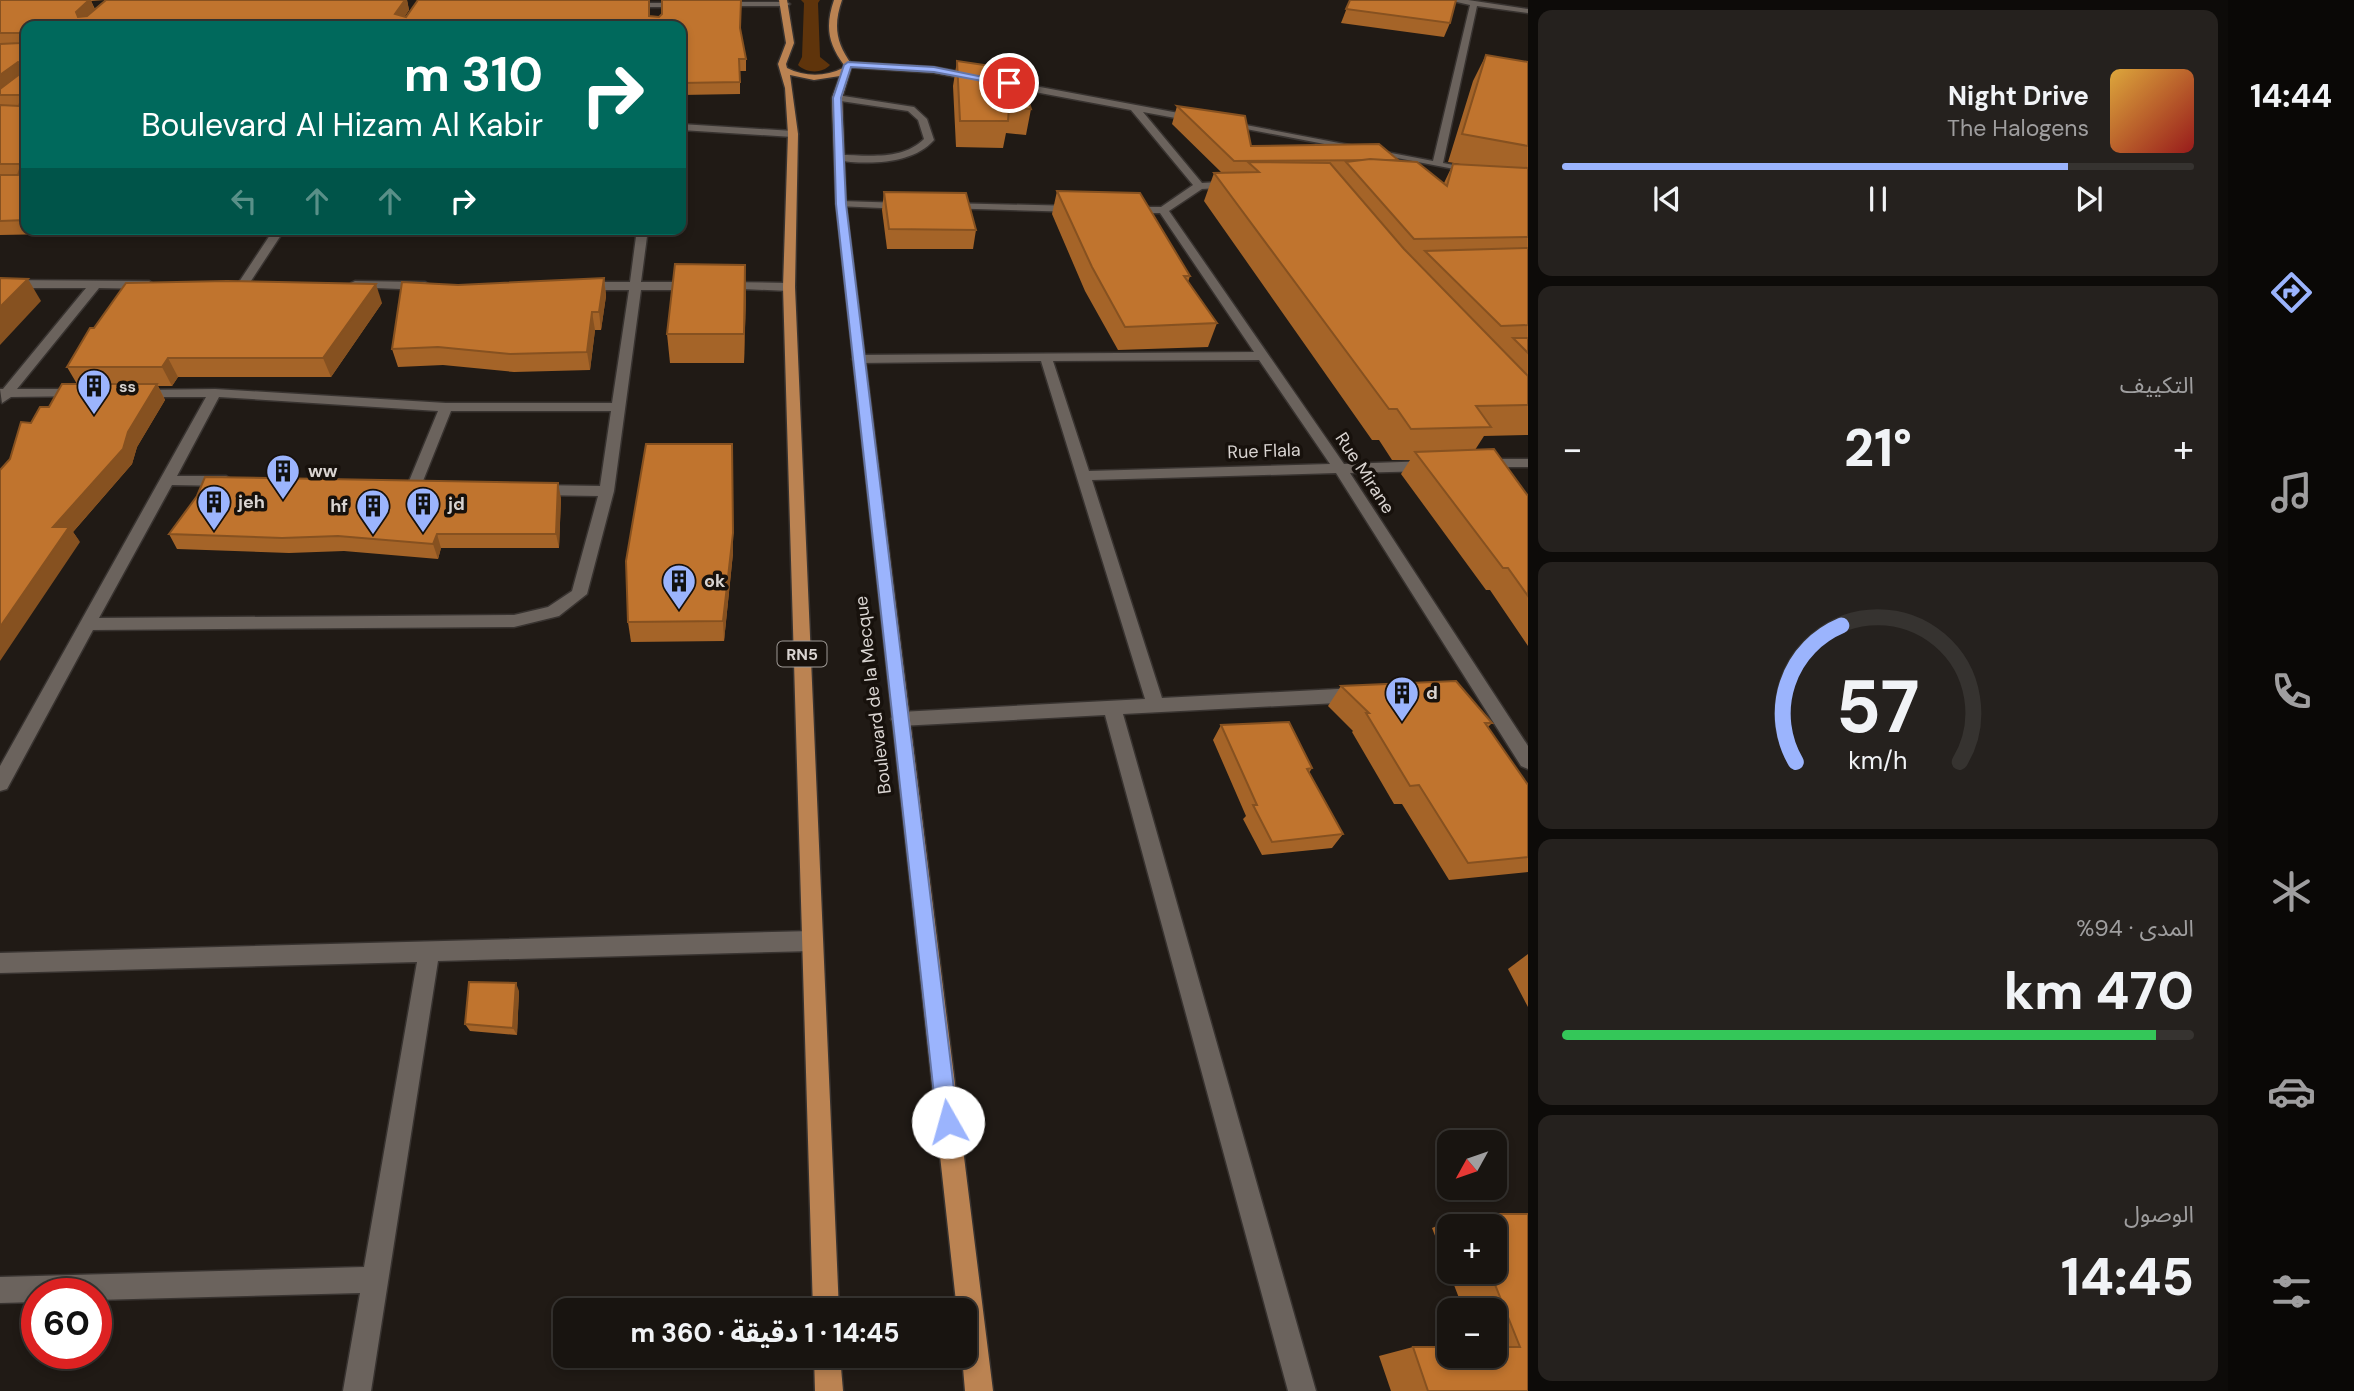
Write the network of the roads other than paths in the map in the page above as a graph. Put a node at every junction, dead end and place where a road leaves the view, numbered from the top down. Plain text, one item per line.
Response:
1 (838, 0) edge
2 (1452, 0) edge
3 (1500, 0) edge
4 (785, 2) edge
5 (1474, 3) junction
6 (614, 5) edge
7 (656, 5) junction
8 (695, 5) edge
9 (708, 5) edge
10 (1509, 8) junction
11 (1528, 11) edge
12 (656, 15) edge
13 (847, 67) junction
14 (783, 68) junction
15 (837, 98) junction
16 (1134, 107) junction
17 (686, 127) edge
18 (793, 134) junction
19 (839, 158) junction
20 (1437, 165) junction
21 (1489, 175) edge
22 (1250, 183) edge
23 (1199, 186) junction
24 (841, 204) junction
25 (922, 206) edge
26 (935, 206) edge
27 (1083, 209) edge
28 (1110, 209) edge
29 (1163, 210) junction
30 (276, 235) edge
31 (642, 235) edge
32 (0, 284) edge
33 (95, 285) junction
34 (162, 285) edge
35 (230, 285) edge
36 (243, 285) junction
37 (257, 285) edge
38 (338, 285) edge
39 (433, 286) edge
40 (568, 286) edge
41 (635, 286) junction
42 (789, 287) junction
43 (1264, 356) junction
44 (1046, 358) junction
45 (858, 359) junction
46 (100, 393) edge
47 (126, 393) edge
48 (215, 393) junction
49 (2, 396) edge
50 (446, 407) junction
51 (617, 407) junction
52 (1528, 463) edge
53 (1474, 464) edge
54 (1447, 465) edge
55 (1340, 468) junction
56 (1085, 476) junction
57 (168, 480) junction
58 (248, 482) edge
59 (414, 486) edge
60 (526, 489) edge
61 (607, 491) junction
62 (88, 624) junction
63 (1479, 688) junction
64 (1452, 690) edge
65 (1371, 694) edge
66 (1156, 706) junction
67 (1112, 708) junction
68 (900, 719) junction
69 (1528, 761) edge
70 (0, 783) edge
71 (812, 941) junction
72 (429, 951) junction
73 (0, 963) edge
74 (374, 1280) junction
75 (0, 1290) edge
76 (826, 1298) edge
77 (828, 1368) edge
78 (357, 1391) edge
79 (829, 1391) edge
80 (979, 1391) edge
81 (1302, 1391) edge

1 - 13 main road
2 - 5 street
3 - 10 street
4 - 9 street
4 - 14 main road, RN5
5 - 10 street
5 - 20 street
6 - 7 street
7 - 8 street
7 - 12 street
10 - 11 street
13 - 14 main road
13 - 15 main road, Boulevard de la Mecque
13 - 16 street
14 - 18 main road, RN5
15 - 19 main road, Boulevard de la Mecque
15 - 19 street
16 - 20 street
16 - 23 street
17 - 18 street
18 - 42 main road, RN5
19 - 24 main road, Boulevard de la Mecque
20 - 21 street
22 - 23 street
23 - 29 street
24 - 25 street
24 - 45 main road, Boulevard de la Mecque
26 - 27 street
28 - 29 street
29 - 43 street, Rue Mirane
30 - 36 street
31 - 41 street
32 - 33 street
33 - 34 street
33 - 49 street
35 - 36 street
36 - 37 street
38 - 39 street
40 - 41 street
41 - 42 street
41 - 51 street
42 - 71 main road, RN5
43 - 44 street
43 - 55 street, Rue Mirane
44 - 45 street
44 - 56 street
45 - 68 main road, Boulevard de la Mecque
46 - 49 street
47 - 48 street
48 - 50 street
48 - 57 street
50 - 51 street
50 - 59 street
51 - 61 street
52 - 53 street
54 - 55 street, Rue Flala
55 - 56 street, Rue Flala
55 - 63 street, Rue Mirane
56 - 66 street
57 - 58 street
57 - 62 street
60 - 61 street
61 - 62 street
62 - 70 street
63 - 64 street
63 - 69 street, Rue Mirane
65 - 66 street
66 - 67 street
67 - 68 street
67 - 81 street
68 - 80 main road, Boulevard de la Mecque
71 - 72 street
71 - 76 main road, RN5
72 - 73 street
72 - 74 street
74 - 75 street
74 - 78 street
77 - 79 main road

